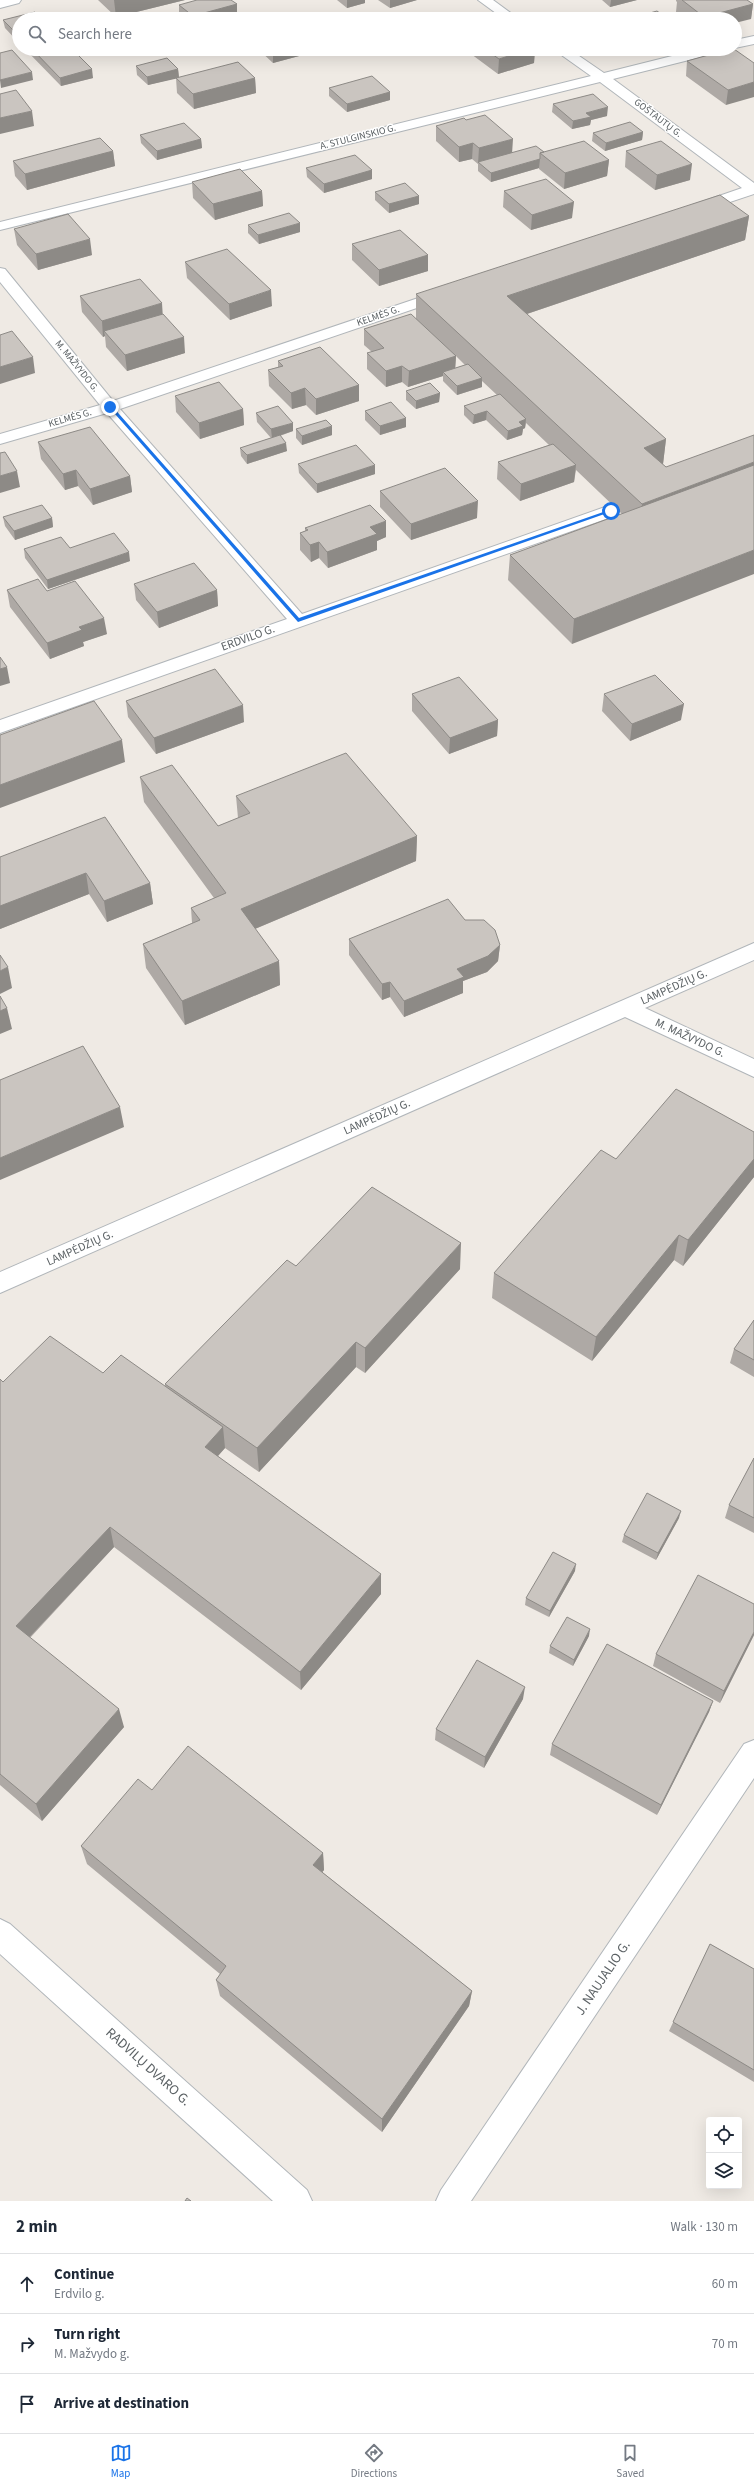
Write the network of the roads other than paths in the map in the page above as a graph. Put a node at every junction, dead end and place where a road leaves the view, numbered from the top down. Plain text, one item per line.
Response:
1 (15, 0) edge
2 (484, 0) edge
3 (0, 4) edge
4 (502, 12) edge
5 (754, 40) edge
6 (742, 43) edge
7 (570, 56) edge
8 (688, 56) edge
9 (602, 77) junction
10 (754, 190) edge
11 (686, 212) edge
12 (0, 226) edge
13 (0, 272) edge
14 (458, 289) edge
15 (110, 407) junction
16 (0, 439) edge
17 (611, 511) dead end
18 (298, 620) junction
19 (0, 727) edge
20 (754, 951) edge
21 (625, 1008) junction
22 (754, 1069) edge
23 (0, 1283) edge
24 (754, 1754) edge
25 (0, 1934) edge
26 (296, 2201) edge
27 (452, 2201) edge

1 - 3 street
2 - 4 street
5 - 6 street
7 - 9 street, GOŠTAUTŲ G.
8 - 9 street, A. STULGINSKIO G.
9 - 10 street, GOŠTAUTŲ G.
9 - 12 street, A. STULGINSKIO G.
10 - 11 street
13 - 15 street, M. MAŽVYDO G.
14 - 15 street, KELMĖS G.
15 - 16 street, KELMĖS G.
15 - 18 street, M. MAŽVYDO G.
17 - 18 street, ERDVILO G.
18 - 19 street, ERDVILO G.
20 - 21 street, LAMPĖDŽIŲ G.
21 - 22 street, M. MAŽVYDO G.
21 - 23 street, LAMPĖDŽIŲ G.
24 - 27 street, J. NAUJALIO G.
25 - 26 street, RADVILŲ DVARO G.

